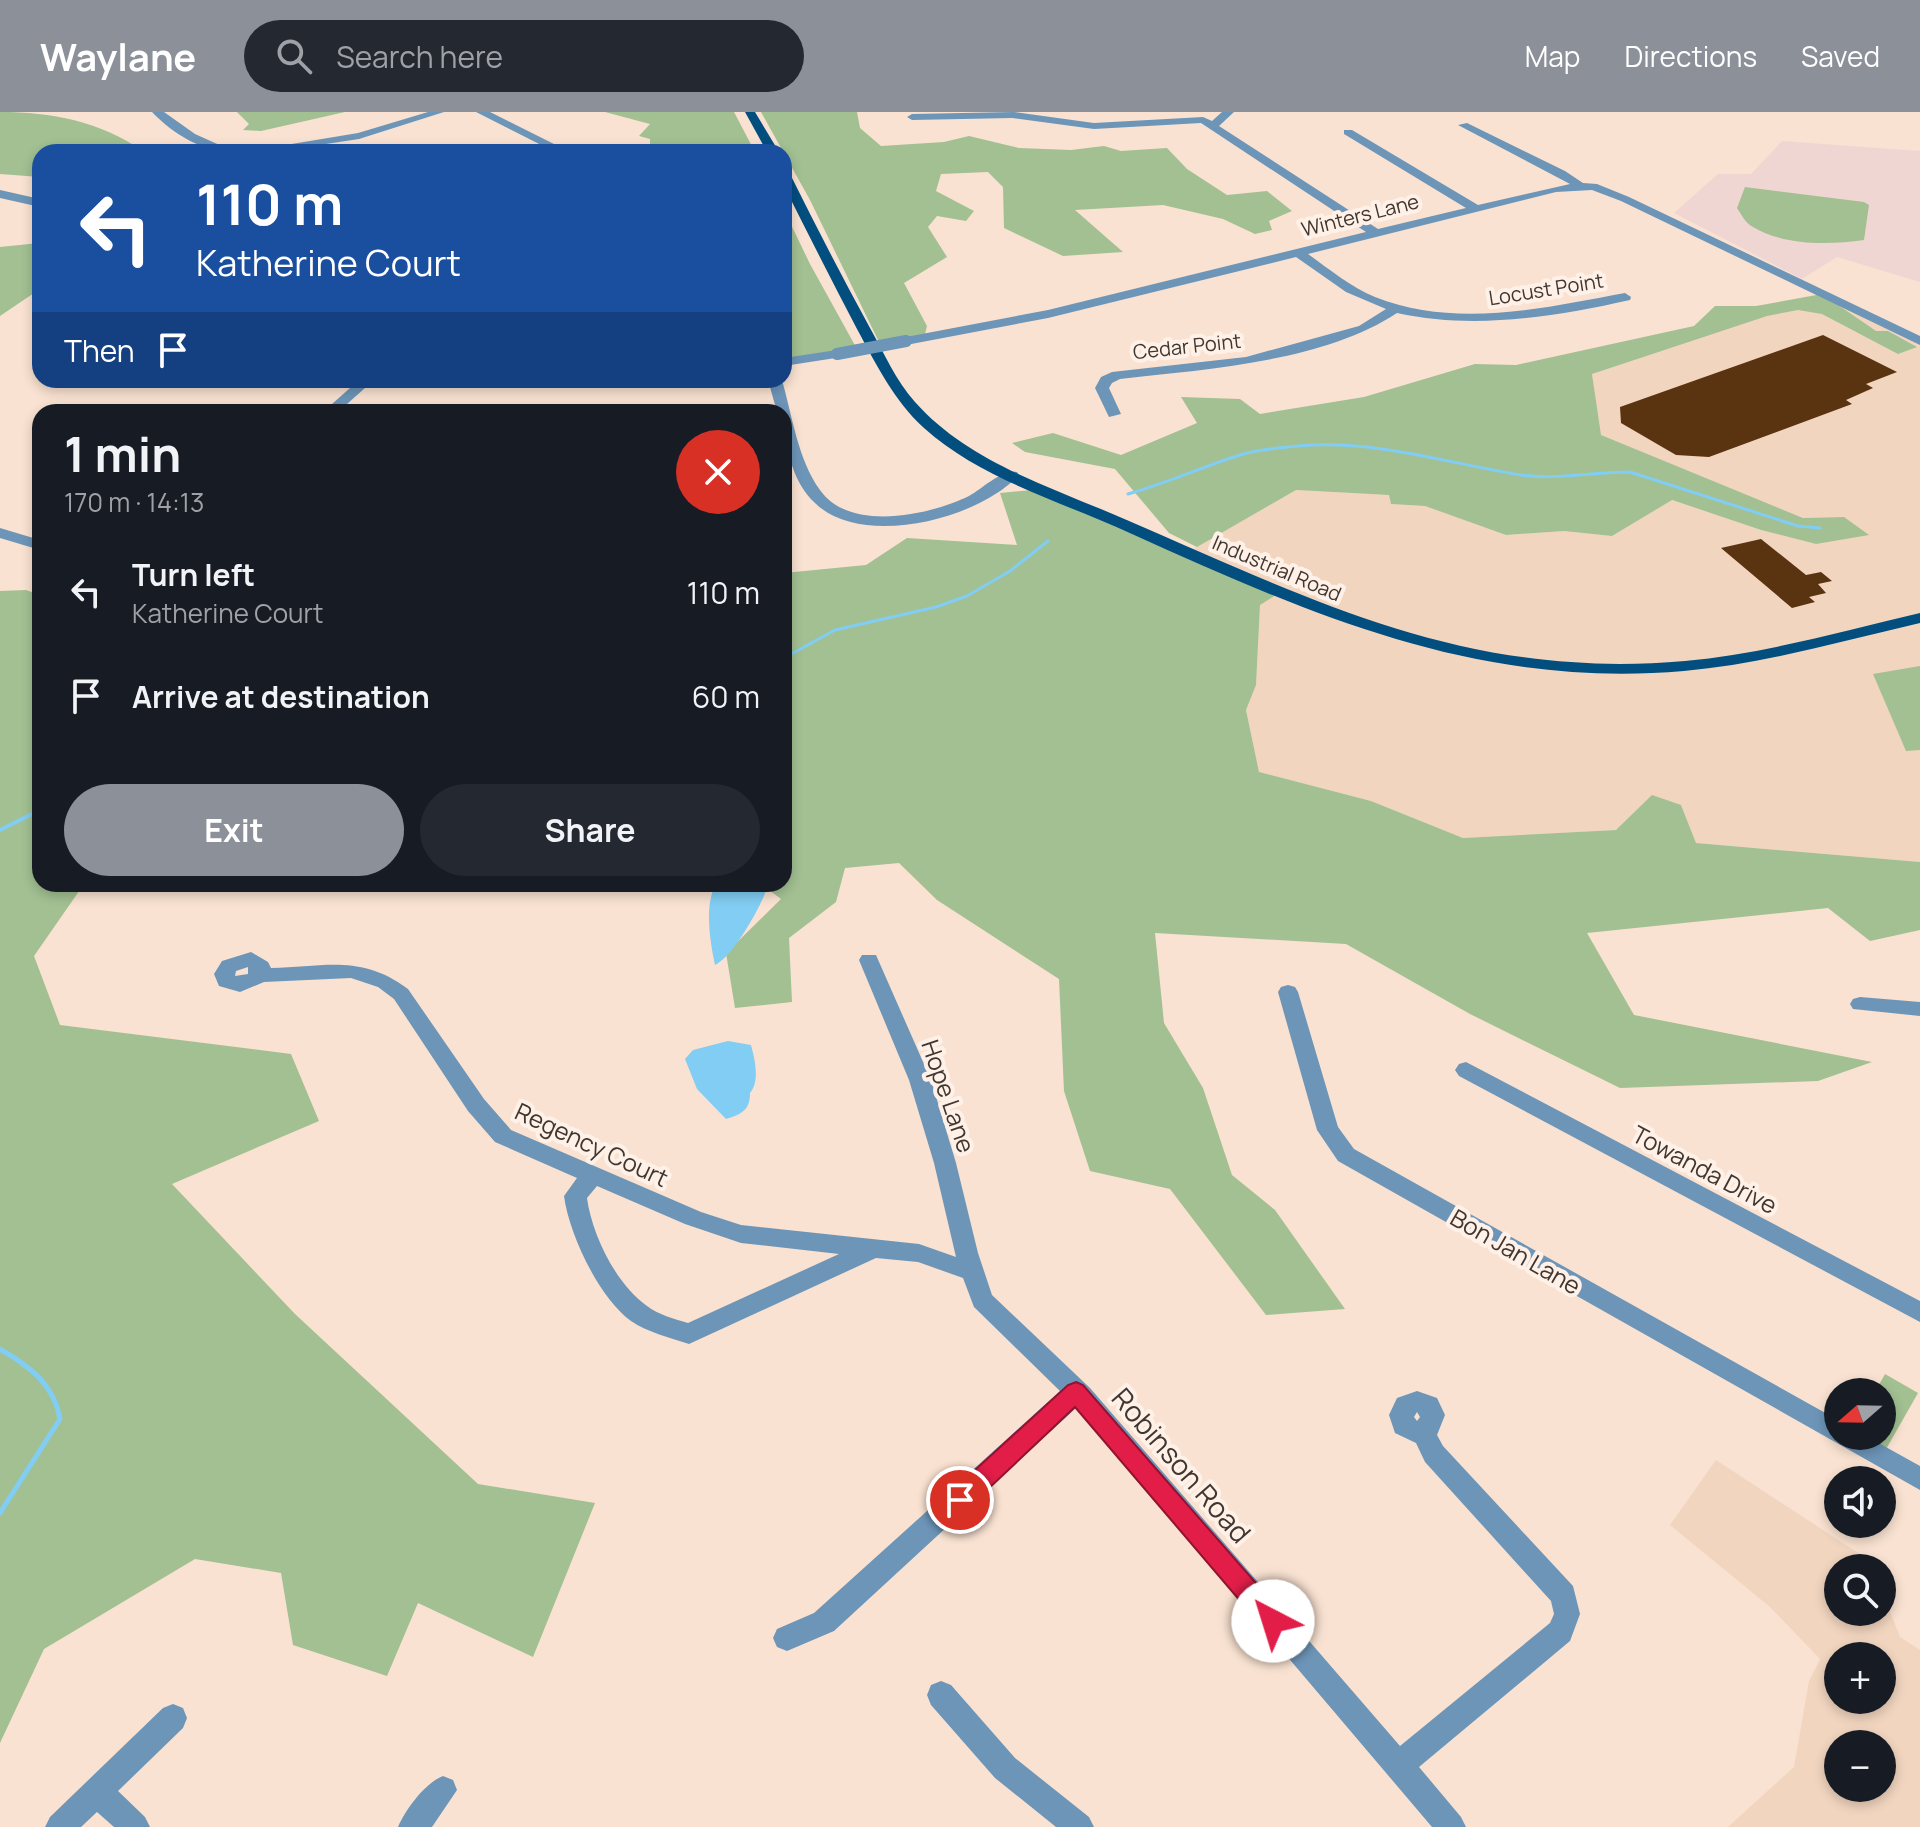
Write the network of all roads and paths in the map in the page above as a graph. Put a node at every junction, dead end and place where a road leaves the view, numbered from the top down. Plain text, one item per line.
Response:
1 (157, 112) edge
2 (439, 112) edge
3 (481, 112) edge
4 (750, 112) edge
5 (1229, 112) edge
6 (912, 117) dead end
7 (1463, 125) dead end
8 (1212, 126) junction
9 (1348, 132) dead end
10 (206, 144) edge
11 (304, 144) edge
12 (547, 144) edge
13 (768, 144) edge
14 (1578, 185) junction
15 (792, 190) edge
16 (0, 194) edge
17 (32, 201) edge
18 (1475, 208) junction
19 (1374, 232) junction
20 (1297, 252) junction
21 (1625, 297) dead end
22 (1396, 308) junction
23 (1920, 341) edge
24 (792, 361) edge
25 (358, 388) edge
26 (339, 404) edge
27 (1114, 414) dead end
28 (792, 429) edge
29 (1012, 475) junction
30 (0, 533) edge
31 (32, 543) edge
32 (1920, 618) edge
33 (869, 960) dead end
34 (259, 975) dead end
35 (1288, 992) dead end
36 (1860, 1004) dead end
37 (1920, 1009) edge
38 (1466, 1070) dead end
39 (593, 1175) junction
40 (873, 1249) junction
41 (969, 1262) junction
42 (1920, 1312) edge
43 (1076, 1392) junction
44 (1824, 1426) edge
45 (1423, 1431) dead end
46 (1867, 1450) edge
47 (1920, 1479) edge
48 (787, 1638) dead end
49 (941, 1695) dead end
50 (173, 1718) dead end
51 (1398, 1766) junction
52 (443, 1790) dead end
53 (97, 1792) junction
54 (60, 1827) edge
55 (135, 1827) edge
56 (413, 1827) edge
57 (1079, 1827) edge
58 (1451, 1827) edge

1 - 10 street
2 - 11 street
3 - 12 street
4 - 13 main road
5 - 8 street
6 - 8 street
7 - 14 street
8 - 19 street
9 - 18 street
14 - 18 street, Winters Lane
14 - 23 street, Winters Lane
15 - 29 main road, Industrial Road
16 - 17 street
18 - 19 street, Winters Lane
19 - 20 street, Winters Lane
20 - 22 street, Locust Point
20 - 24 street, Winters Lane, bridge
21 - 22 street, Locust Point
22 - 27 street, Cedar Point
25 - 26 street
28 - 29 street
29 - 32 main road, Industrial Road
30 - 31 street
33 - 41 street, Hope Lane
34 - 39 street, Regency Court
35 - 44 street, Bon Jan Lane
36 - 37 street
38 - 42 street, Towanda Drive
39 - 40 street, Regency Court
39 - 40 street
40 - 41 street, Regency Court
41 - 43 street, Robinson Road
43 - 48 street
43 - 51 street, Robinson Road
45 - 51 street
46 - 47 street, Bon Jan Lane
49 - 57 street
50 - 53 street
51 - 58 street, Robinson Road
52 - 56 street
53 - 54 street
53 - 55 street

